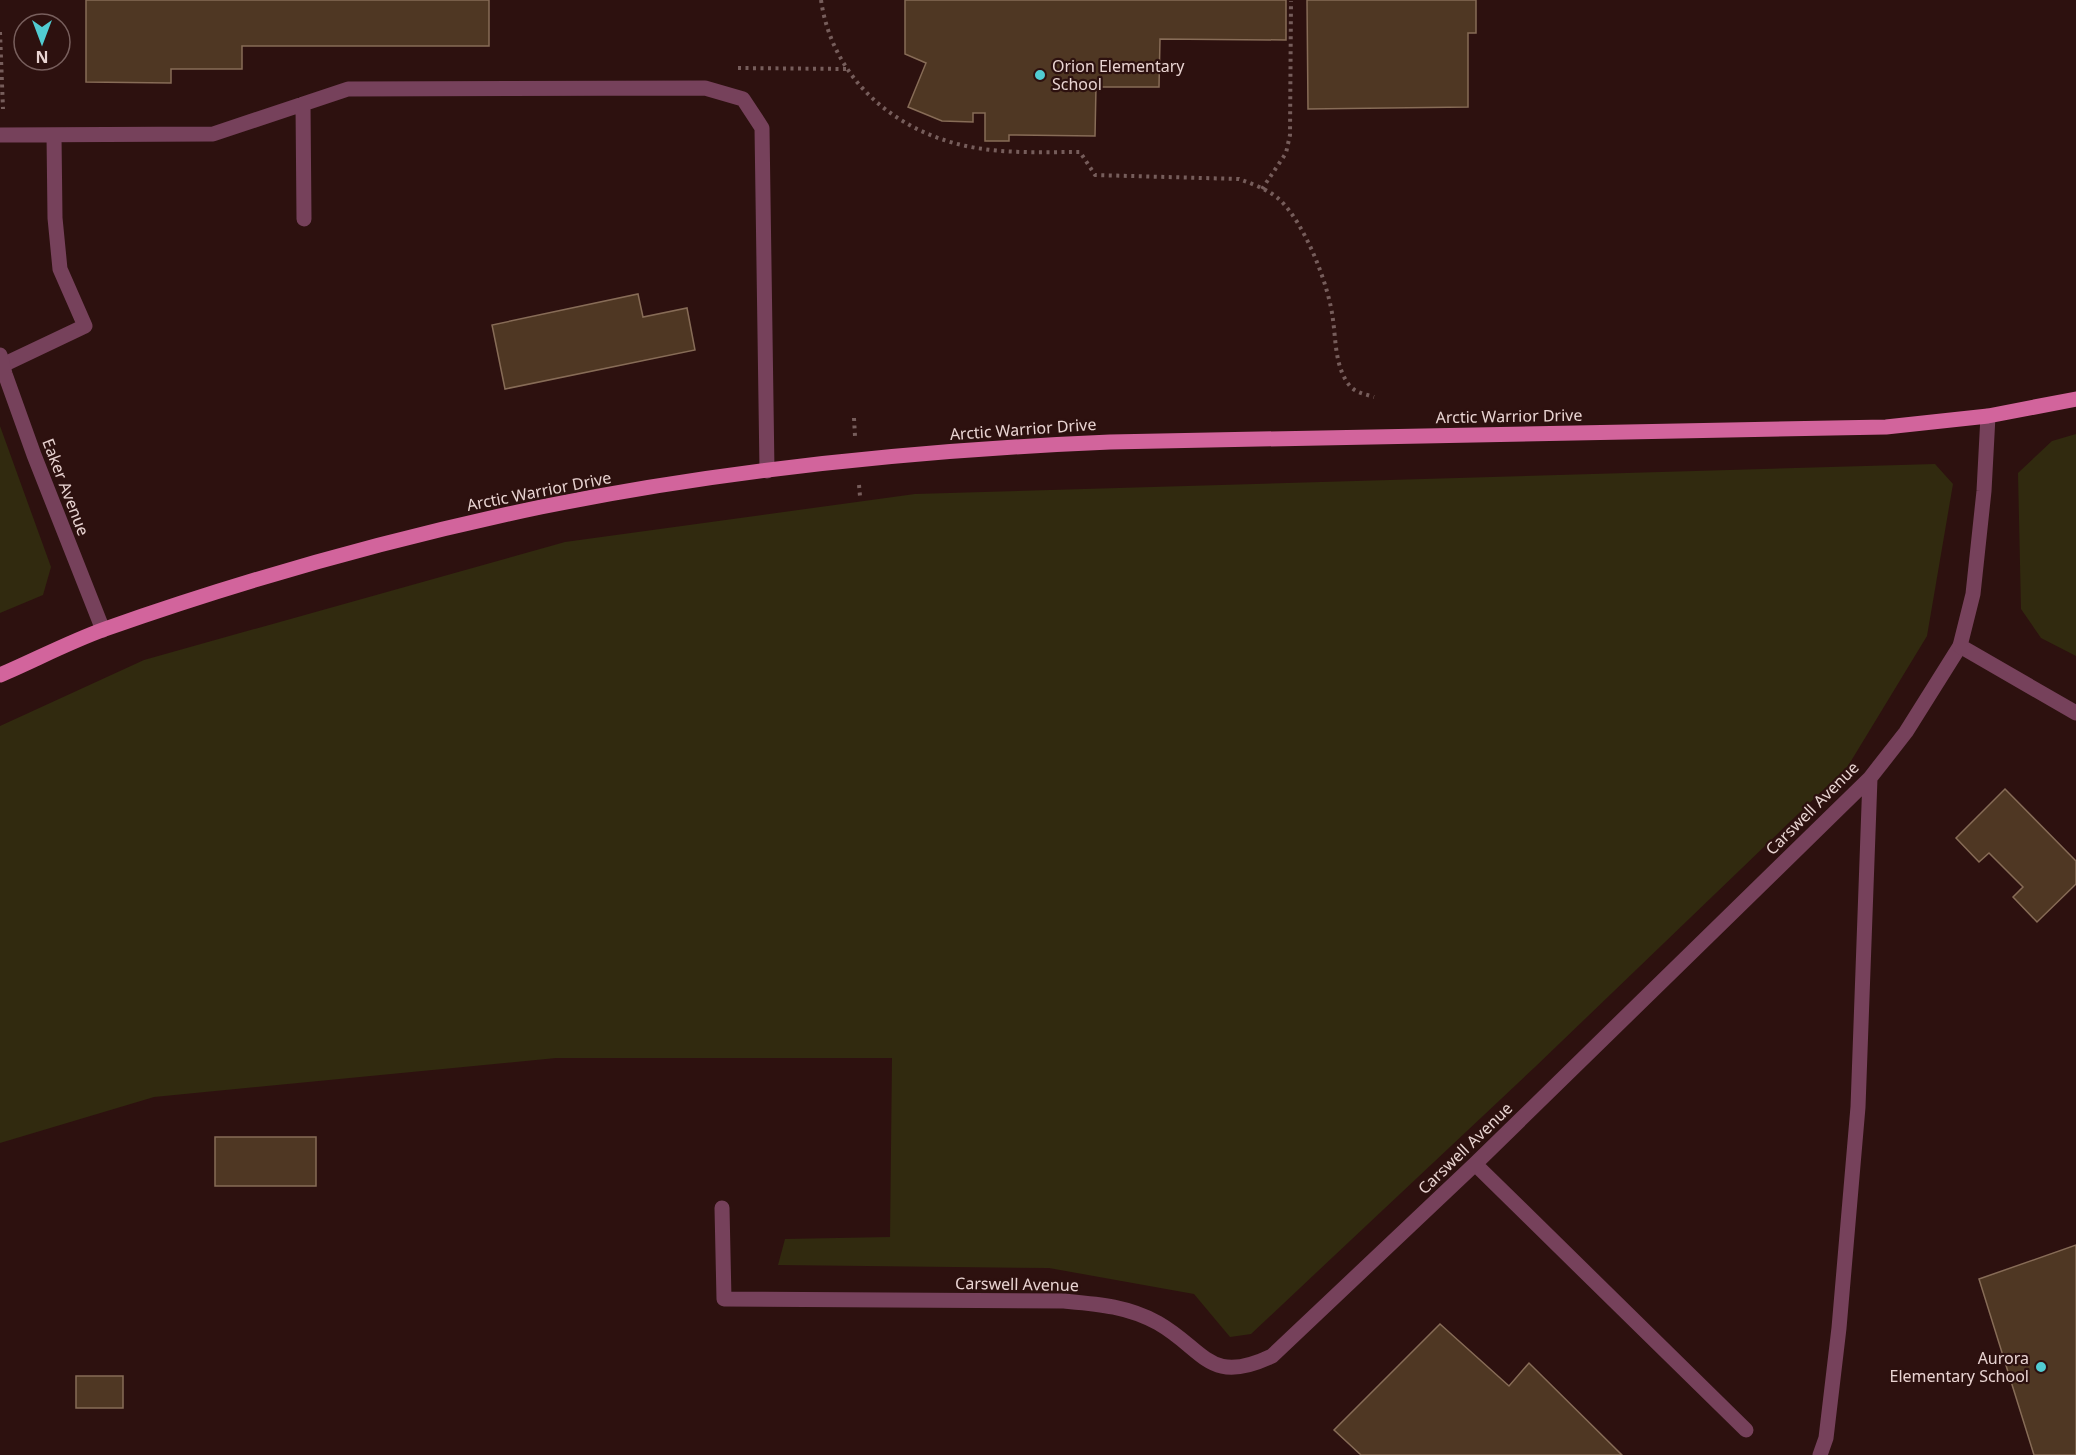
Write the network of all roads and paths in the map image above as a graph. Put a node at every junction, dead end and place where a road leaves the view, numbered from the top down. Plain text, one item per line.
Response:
1 (821, 0) edge
2 (1291, 1) edge
3 (0, 32) edge
4 (303, 104) junction
5 (3, 109) dead end
6 (0, 135) edge
7 (54, 135) junction
8 (1262, 189) junction
9 (304, 219) dead end
10 (1, 360) edge
11 (1374, 397) dead end
12 (2076, 399) edge
13 (1988, 416) junction
14 (767, 471) junction
15 (103, 630) junction
16 (1960, 646) junction
17 (0, 675) edge
18 (2076, 713) edge
19 (1870, 777) junction
20 (1475, 1164) junction
21 (722, 1208) dead end
22 (1746, 1430) dead end
23 (1820, 1455) edge

1 - 8 path
2 - 8 path
3 - 5 path
4 - 7 street
4 - 9 street
4 - 14 street
6 - 7 street
7 - 10 street
8 - 11 path
10 - 15 street, Eaker Avenue
12 - 13 main road, Arctic Warrior Drive
13 - 14 main road, Arctic Warrior Drive
13 - 16 street, Carswell Avenue
14 - 15 main road, Arctic Warrior Drive
15 - 17 main road, Arctic Warrior Drive
16 - 18 street
16 - 19 street, Carswell Avenue
19 - 20 street, Carswell Avenue
19 - 23 street
20 - 21 street, Carswell Avenue
20 - 22 street

